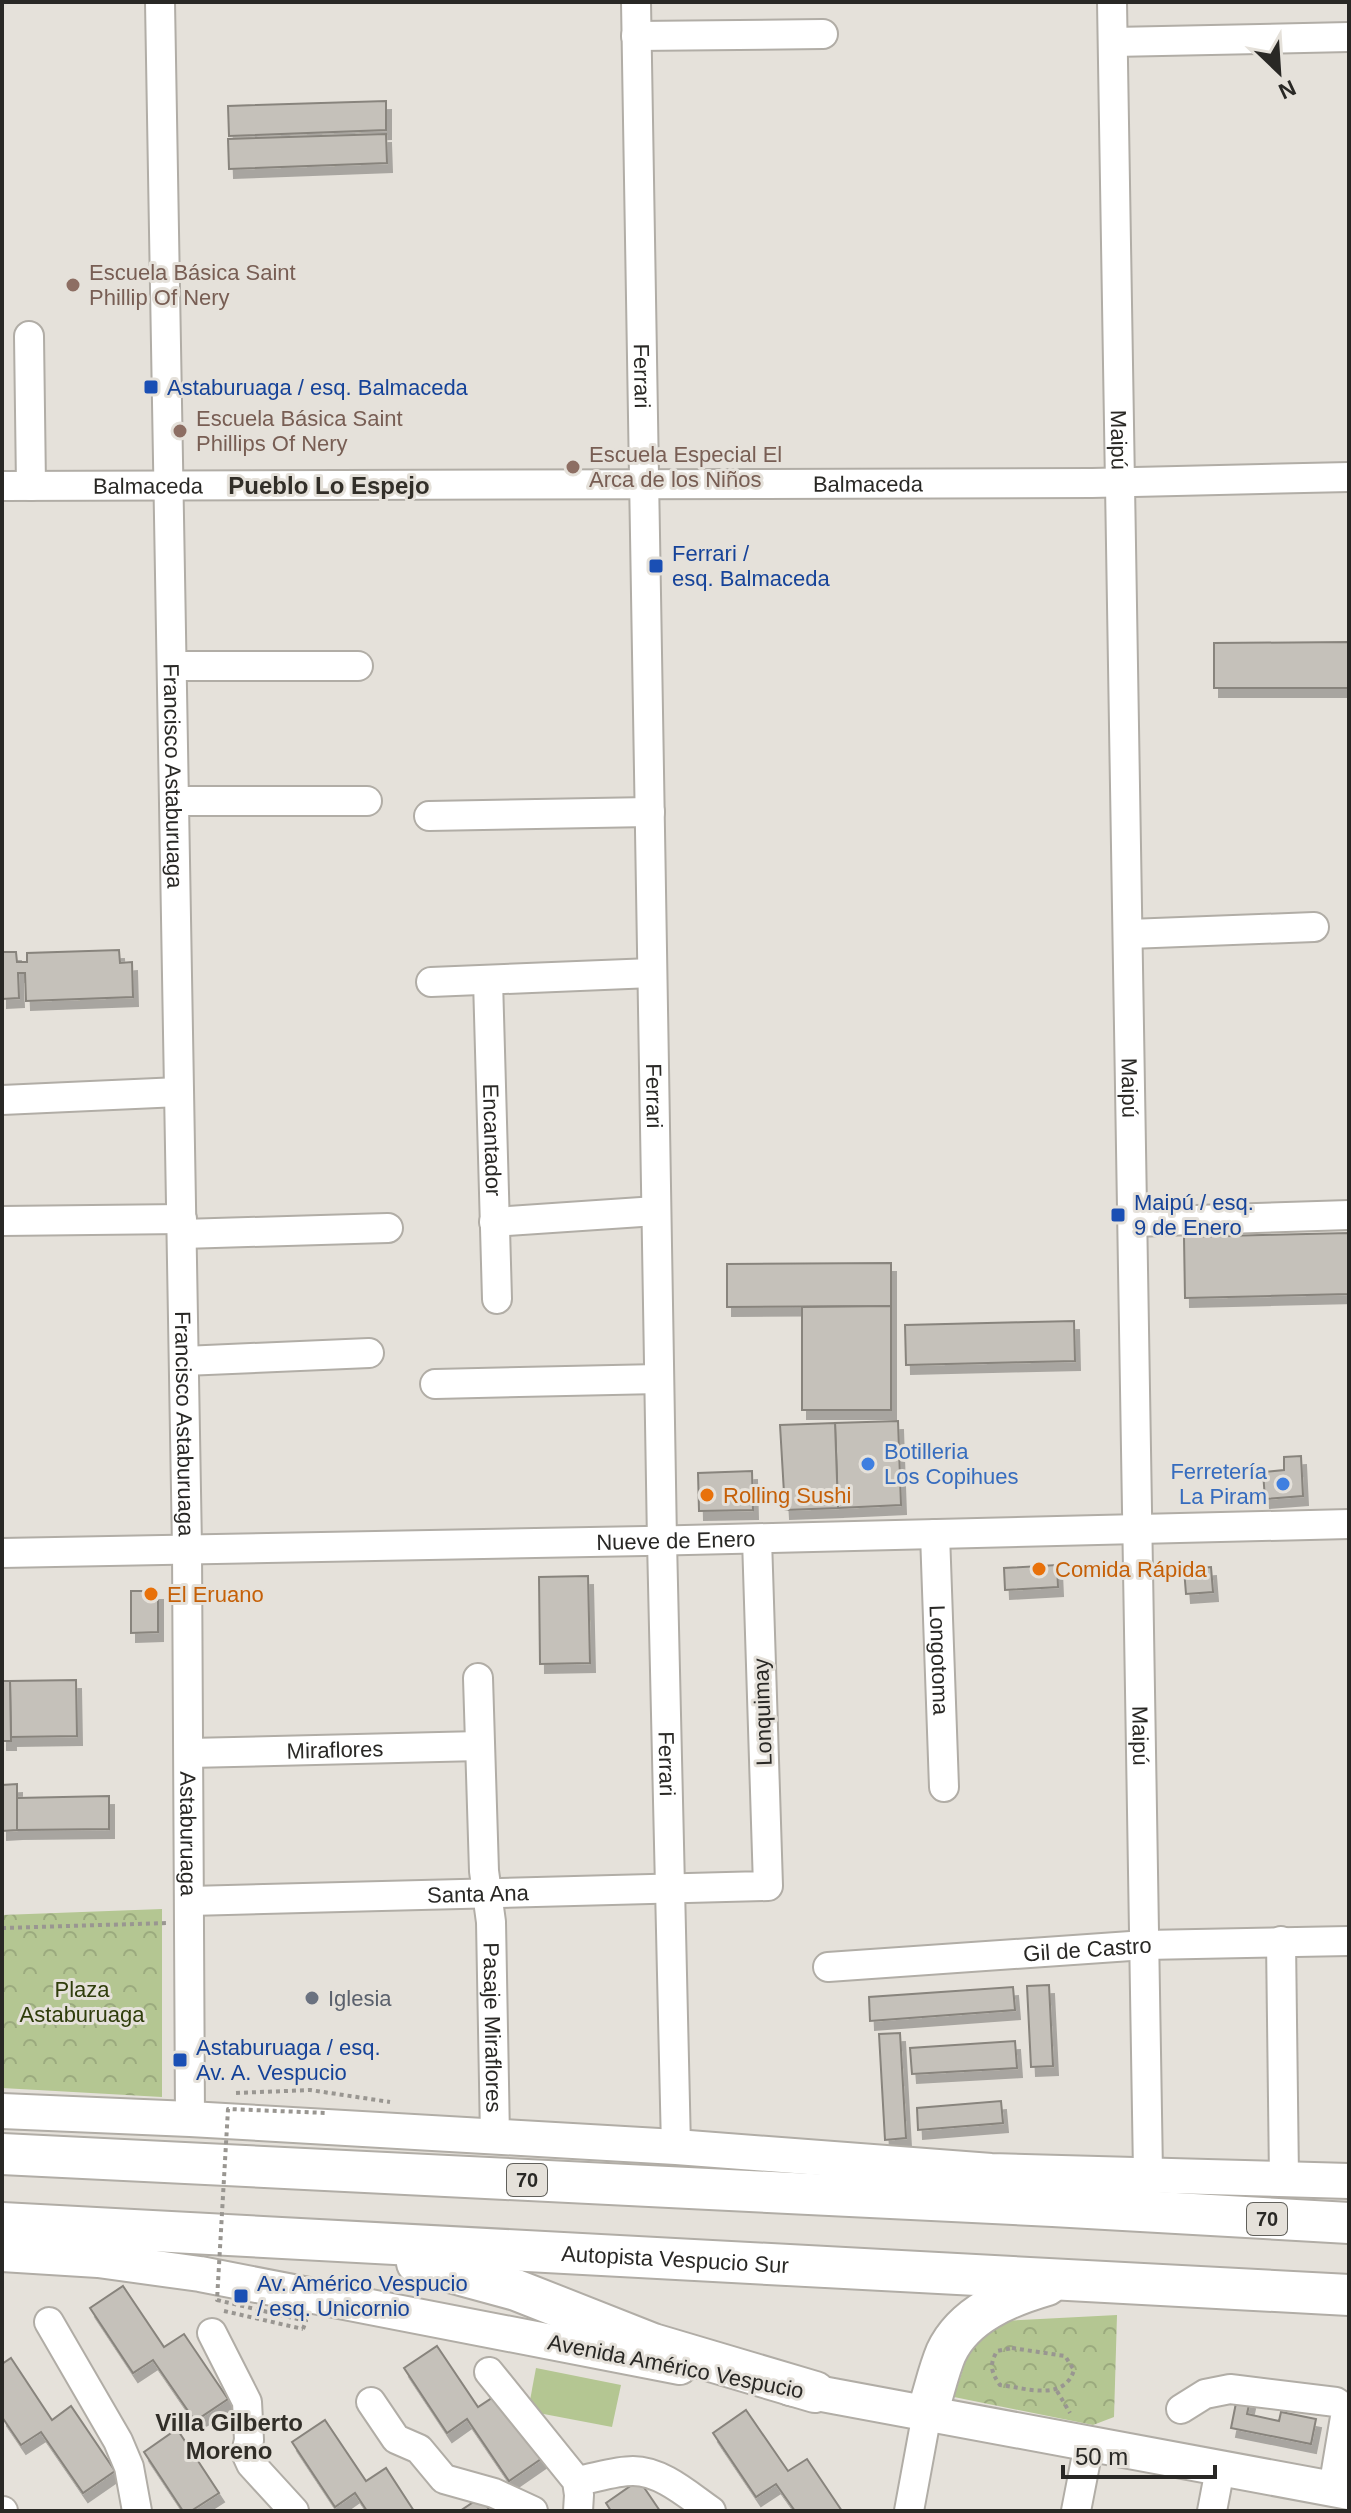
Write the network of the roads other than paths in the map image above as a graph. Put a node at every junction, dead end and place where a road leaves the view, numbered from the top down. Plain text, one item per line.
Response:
1 (160, 2) edge
2 (636, 2) edge
3 (1112, 2) edge
4 (823, 34) dead end
5 (636, 36) junction
6 (1349, 37) edge
7 (1113, 42) junction
8 (29, 336) dead end
9 (1349, 477) edge
10 (1120, 482) junction
11 (644, 484) junction
12 (2, 486) edge
13 (31, 486) junction
14 (169, 486) junction
15 (172, 666) junction
16 (358, 666) dead end
17 (174, 801) junction
18 (367, 801) dead end
19 (650, 812) junction
20 (429, 816) dead end
21 (1314, 927) dead end
22 (1129, 934) junction
23 (652, 973) junction
24 (488, 980) junction
25 (431, 982) dead end
26 (179, 1092) junction
27 (2, 1100) edge
28 (656, 1211) junction
29 (1349, 1215) edge
30 (2, 1221) edge
31 (494, 1222) junction
32 (1134, 1222) junction
33 (182, 1227) junction
34 (388, 1228) dead end
35 (497, 1299) dead end
36 (369, 1353) dead end
37 (184, 1361) junction
38 (659, 1379) junction
39 (435, 1384) dead end
40 (1349, 1524) edge
41 (1139, 1529) junction
42 (935, 1534) junction
43 (757, 1539) junction
44 (662, 1541) junction
45 (187, 1548) junction
46 (2, 1553) edge
47 (478, 1678) dead end
48 (480, 1746) junction
49 (189, 1753) junction
50 (944, 1787) dead end
51 (768, 1886) joint
52 (668, 1890) junction
53 (487, 1895) junction
54 (190, 1912) junction
55 (1281, 1941) junction
56 (1349, 1941) edge
57 (1145, 1945) junction
58 (828, 1967) dead end
59 (2, 2111) edge
60 (190, 2119) junction
61 (495, 2137) junction
62 (676, 2147) junction
63 (2, 2154) edge
64 (1148, 2173) junction
65 (1284, 2178) junction
66 (1349, 2181) edge
67 (2, 2223) edge
68 (1349, 2223) edge
69 (316, 2239) junction
70 (2, 2254) edge
71 (1064, 2280) junction
72 (1349, 2295) edge
73 (212, 2321) road end
74 (49, 2322) dead end
75 (489, 2372) dead end
76 (815, 2392) junction
77 (371, 2402) dead end
78 (1181, 2409) dead end
79 (927, 2413) junction
80 (1089, 2444) junction
81 (1220, 2469) junction
82 (577, 2481) junction
83 (1341, 2490) edge
84 (137, 2511) edge
85 (294, 2511) edge
86 (533, 2511) edge
87 (578, 2511) edge
88 (711, 2511) edge
89 (909, 2511) edge
90 (1076, 2511) edge
91 (1212, 2511) edge

1 - 14 street, Francisco Astaburuaga
2 - 5 street, Ferrari
3 - 7 street, Maipú
4 - 5 street
5 - 11 street, Ferrari
6 - 7 street
7 - 10 street, Maipú
8 - 13 street
9 - 10 street, Balmaceda
10 - 11 street, Balmaceda
10 - 22 street, Maipú
11 - 14 street, Balmaceda
11 - 19 street, Ferrari
12 - 13 street, Balmaceda
13 - 14 street, Balmaceda
14 - 15 street, Francisco Astaburuaga
15 - 16 street
15 - 17 street, Francisco Astaburuaga
17 - 18 street
17 - 26 street, Francisco Astaburuaga
19 - 20 street
19 - 23 street, Ferrari
21 - 22 street
22 - 32 street, Maipú
23 - 24 street
23 - 28 street, Ferrari
24 - 25 street
24 - 31 street, Encantador
26 - 27 street
26 - 33 street, Francisco Astaburuaga
28 - 31 street
28 - 38 street, Ferrari
29 - 32 street
30 - 33 street
31 - 35 street, Encantador
32 - 41 street, Maipú
33 - 34 street
33 - 37 street, Francisco Astaburuaga
36 - 37 street
37 - 45 street, Francisco Astaburuaga
38 - 39 street
38 - 44 street, Ferrari
40 - 41 street, Nueve de Enero
41 - 42 street, Nueve de Enero
41 - 57 street, Maipú
42 - 43 street, Nueve de Enero
42 - 50 street, Longotoma
43 - 44 street, Nueve de Enero
43 - 51 street, Lonquimay
44 - 45 street, Nueve de Enero
44 - 52 street, Ferrari
45 - 46 street, Nueve de Enero
45 - 49 street, Astaburuaga
47 - 48 street, Pasaje Miraflores
48 - 49 street, Miraflores
48 - 53 street, Pasaje Miraflores
49 - 54 street, Astaburuaga
51 - 52 street, Santa Ana
52 - 53 street, Santa Ana
52 - 62 street, Ferrari
53 - 54 street, Santa Ana
53 - 61 street, Pasaje Miraflores
54 - 60 street, Astaburuaga
55 - 56 street, Gil de Castro
55 - 57 street, Gil de Castro
55 - 65 street
57 - 58 street, Gil de Castro
57 - 64 street, Maipú
59 - 60 main road
60 - 61 main road
61 - 62 main road
62 - 64 main road
63 - 68 highway, 70
64 - 65 main road
65 - 66 main road
67 - 69 highway, Autopista Vespucio Sur
69 - 71 highway, Autopista Vespucio Sur
69 - 76 highway
70 - 76 main road, Avenida Américo Vespucio
71 - 72 highway, Autopista Vespucio Sur
71 - 79 highway
73 - 85 street
74 - 84 street
75 - 82 street
76 - 79 main road, Avenida Américo Vespucio
77 - 86 street
78 - 83 street
79 - 80 main road, Avenida Américo Vespucio
79 - 89 street
80 - 81 main road, Avenida Américo Vespucio
80 - 90 street
81 - 83 main road, Avenida Américo Vespucio
81 - 91 street
82 - 87 street
82 - 88 street

